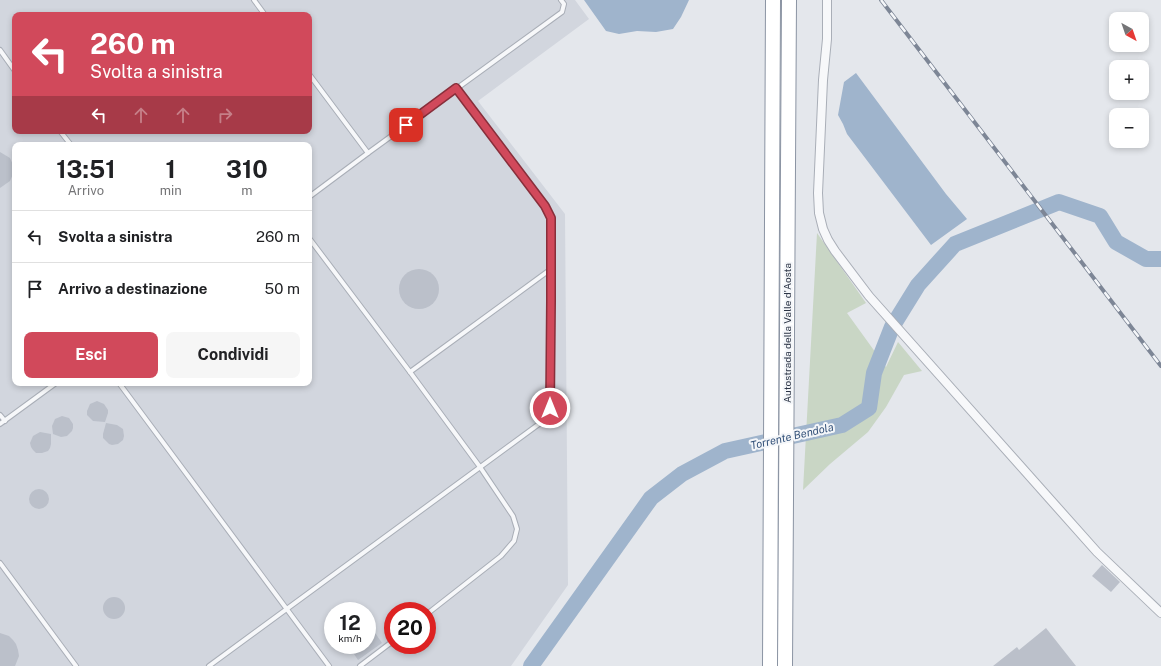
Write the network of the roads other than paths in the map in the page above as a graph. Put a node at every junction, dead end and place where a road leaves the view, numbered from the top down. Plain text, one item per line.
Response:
1 (254, 0) edge
2 (561, 0) edge
3 (773, 0) edge
4 (789, 0) edge
5 (827, 0) edge
6 (263, 12) edge
7 (0, 50) edge
8 (12, 67) edge
9 (312, 78) edge
10 (456, 88) junction
11 (368, 153) junction
12 (312, 195) edge
13 (312, 242) edge
14 (551, 269) junction
15 (410, 372) junction
16 (52, 386) edge
17 (121, 386) edge
18 (0, 415) edge
19 (4, 421) junction
20 (0, 424) edge
21 (480, 468) junction
22 (0, 563) edge
23 (436, 607) edge
24 (287, 609) junction
25 (1161, 613) edge
26 (384, 648) edge
27 (76, 666) edge
28 (209, 666) edge
29 (329, 666) edge
30 (360, 666) edge
31 (770, 666) edge
32 (785, 666) edge

1 - 6 lane
2 - 10 lane
3 - 31 highway, Autostrada della Valle d'Aosta
4 - 32 highway, Autostrada della Valle d'Aosta
5 - 25 street
7 - 8 lane
9 - 11 lane
10 - 11 lane
10 - 14 lane
11 - 12 lane
13 - 15 lane
14 - 15 lane
14 - 21 lane
15 - 21 lane
16 - 19 lane
17 - 24 lane
18 - 19 lane
19 - 20 lane
21 - 23 lane
21 - 24 lane
22 - 27 lane
24 - 28 lane
24 - 29 lane
26 - 30 lane

